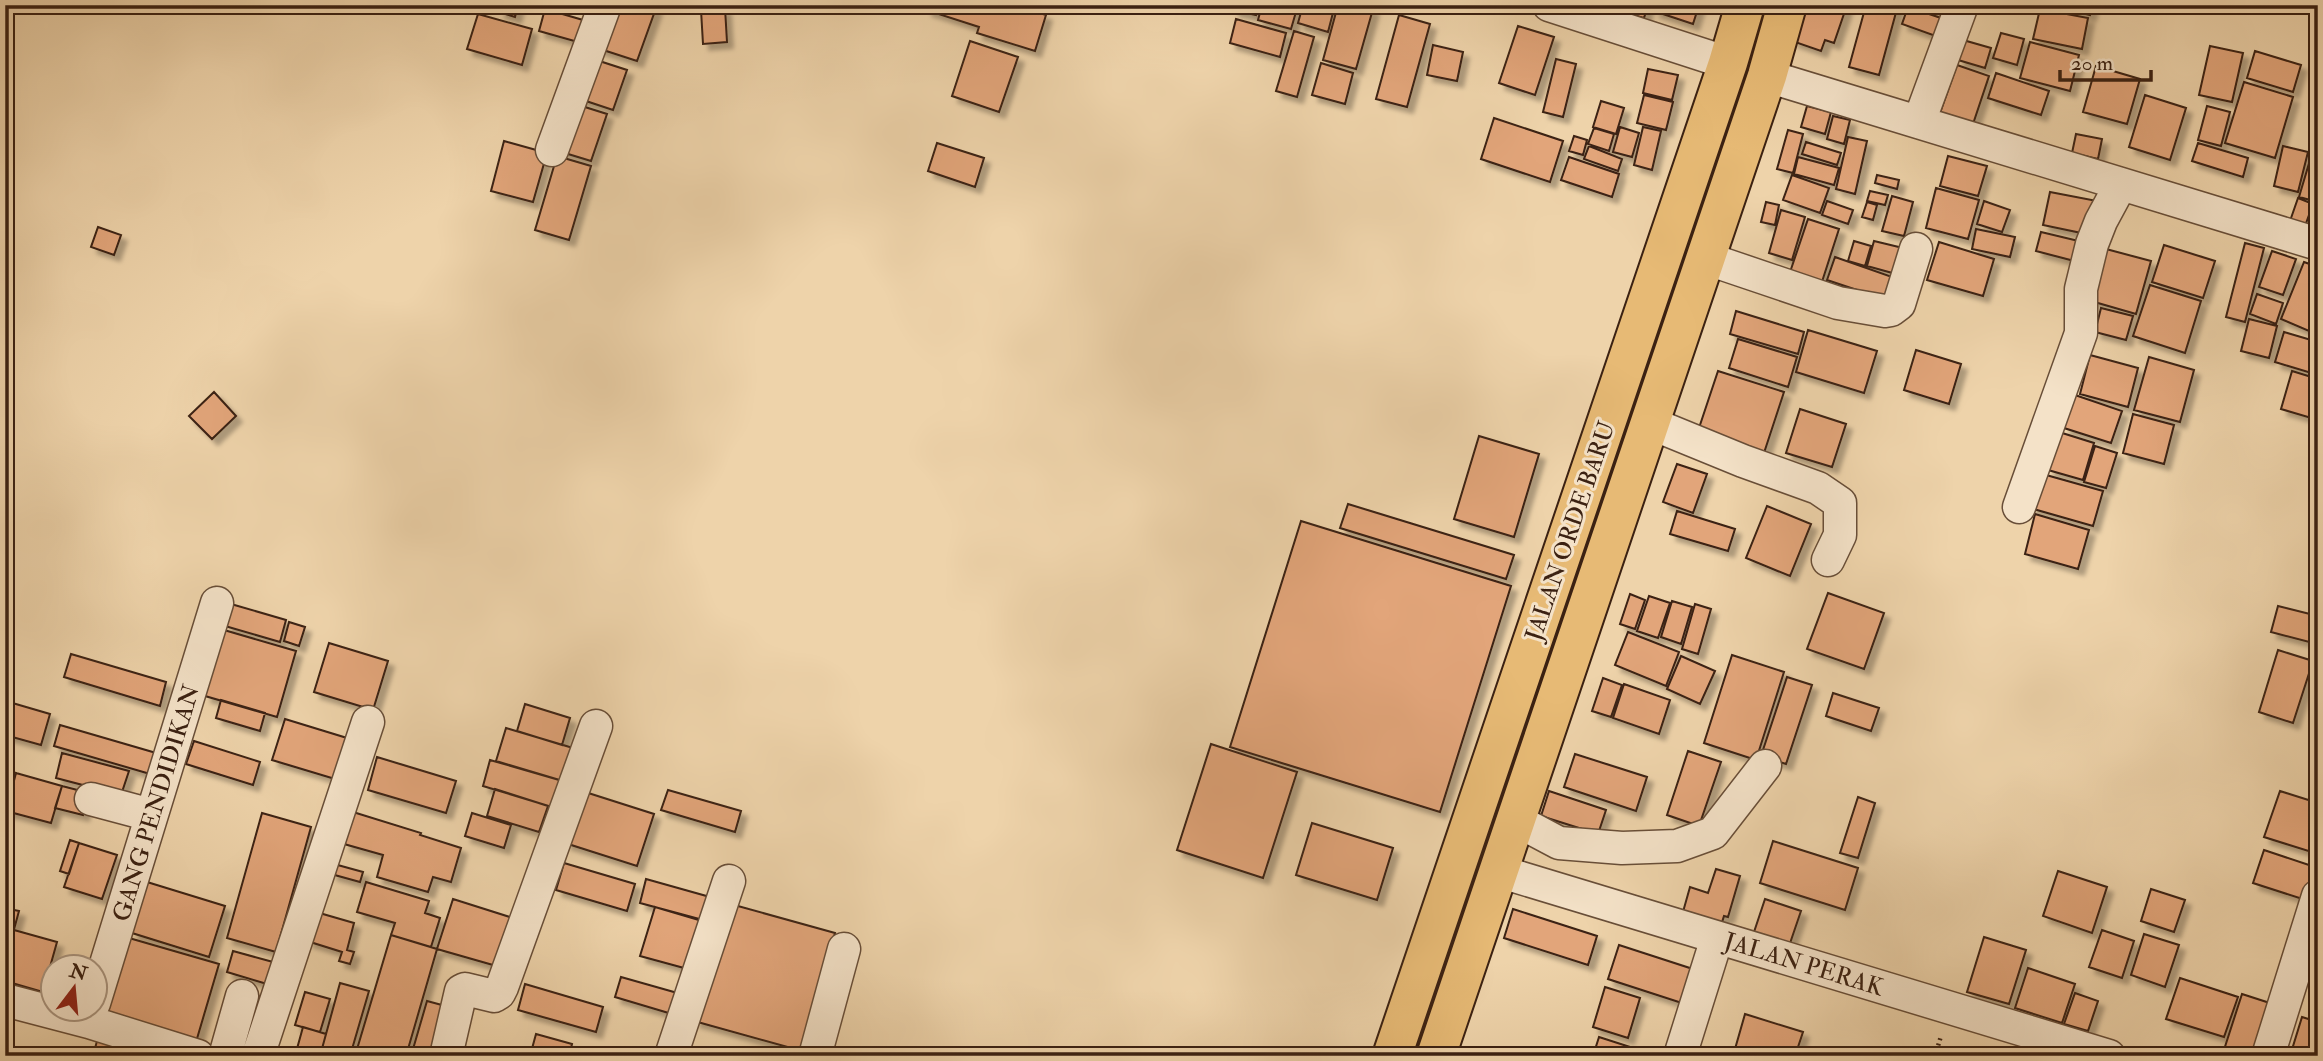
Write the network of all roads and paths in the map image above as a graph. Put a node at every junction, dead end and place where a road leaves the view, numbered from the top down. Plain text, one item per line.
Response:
1 (605, 5) edge
2 (1549, 5) edge
3 (1745, 5) edge
4 (1787, 5) edge
5 (1962, 5) edge
6 (1728, 63) junction
7 (1767, 76) junction
8 (1919, 122) junction
9 (552, 150) dead end
10 (2121, 184) junction
11 (2318, 244) edge
12 (1916, 249) dead end
13 (1705, 258) junction
14 (1650, 423) junction
15 (1581, 496) junction
16 (2019, 507) dead end
17 (1620, 509) junction
18 (1828, 560) dead end
19 (217, 603) dead end
20 (368, 722) dead end
21 (596, 726) dead end
22 (1765, 766) dead end
23 (91, 799) dead end
24 (151, 815) junction
25 (1516, 820) junction
26 (1498, 871) junction
27 (729, 881) dead end
28 (2318, 896) edge
29 (1717, 937) junction
30 (844, 949) dead end
31 (108, 958) edge
32 (242, 996) dead end
33 (6, 1005) edge
34 (38, 1007) edge
35 (108, 1018) edge
36 (2094, 1054) edge
37 (198, 1056) edge
38 (225, 1056) edge
39 (258, 1056) edge
40 (446, 1056) edge
41 (671, 1056) edge
42 (815, 1056) edge
43 (1392, 1056) edge
44 (1436, 1056) edge
45 (1680, 1056) edge
46 (2268, 1056) edge

1 - 9 street
2 - 6 street
3 - 6 main road, JALAN ORDE BARU
4 - 7 main road, JALAN ORDE BARU
5 - 8 street
6 - 15 main road, JALAN ORDE BARU
7 - 8 street
7 - 13 main road, JALAN ORDE BARU
8 - 10 street
10 - 11 street
10 - 16 street
12 - 13 street
13 - 14 main road, JALAN ORDE BARU
14 - 17 main road, JALAN ORDE BARU
14 - 18 street
15 - 17 main road
15 - 43 main road, JALAN ORDE BARU
17 - 25 main road, JALAN ORDE BARU
19 - 24 street, GANG PENDIDIKAN
20 - 39 street
21 - 40 street
22 - 25 street
23 - 24 street
24 - 31 street, GANG PENDIDIKAN
25 - 26 main road, JALAN ORDE BARU
26 - 29 street, JALAN PERAK
26 - 44 main road, JALAN ORDE BARU
27 - 41 street
28 - 46 street
29 - 36 street, JALAN PERAK
29 - 45 street
30 - 42 street
32 - 38 street
33 - 34 street
35 - 37 street

